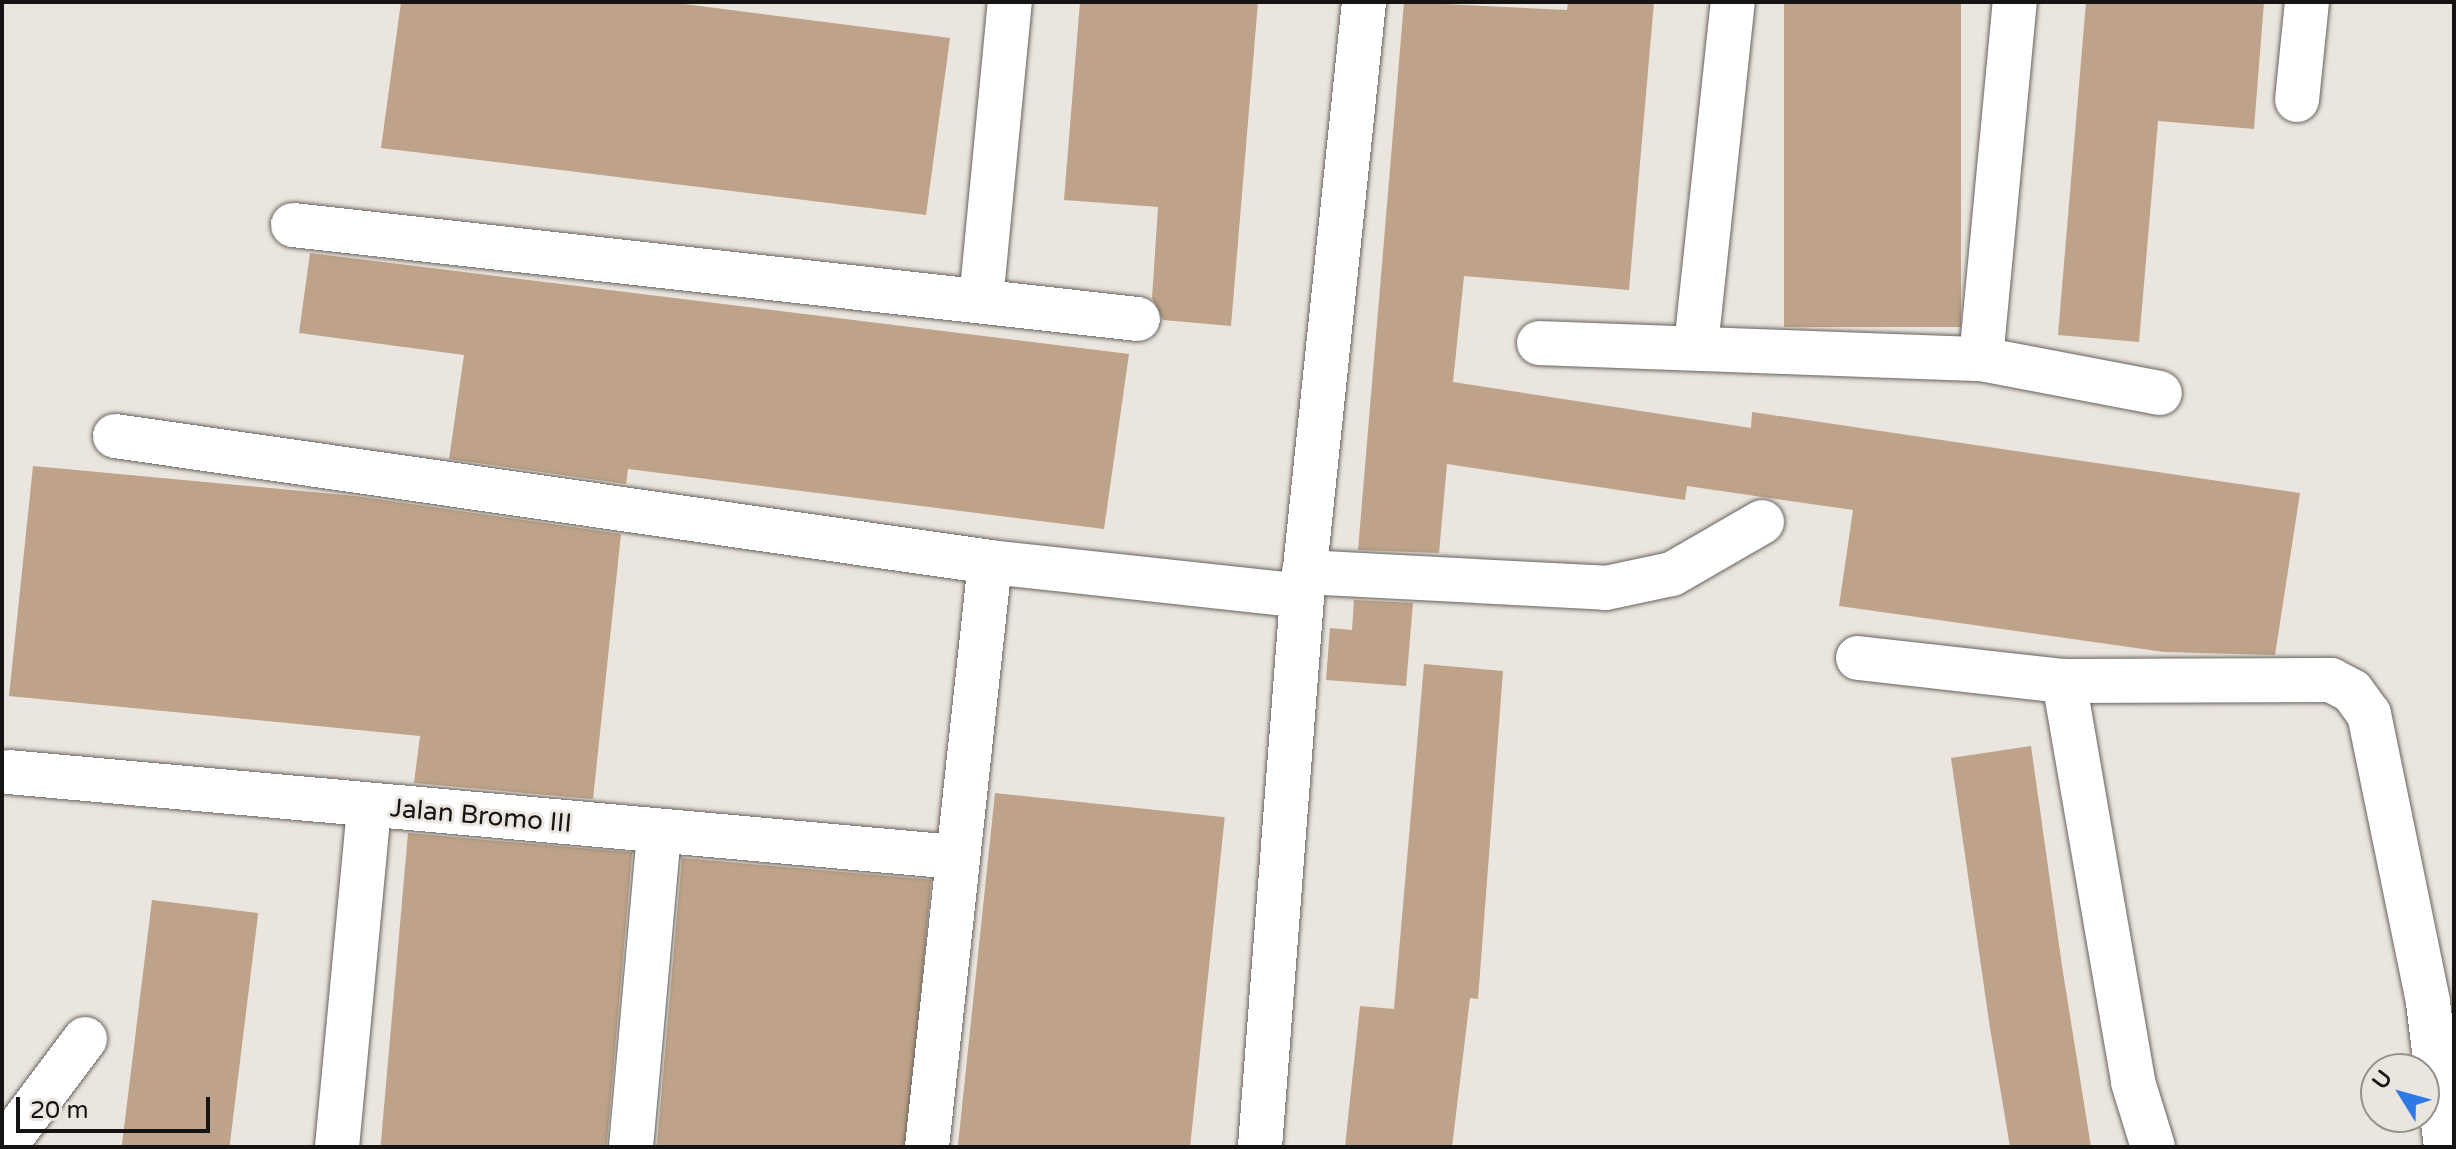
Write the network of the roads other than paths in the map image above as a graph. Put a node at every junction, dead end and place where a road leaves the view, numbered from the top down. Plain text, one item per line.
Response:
1 (1010, 2) edge
2 (1364, 2) edge
3 (1733, 2) edge
4 (2015, 2) edge
5 (2307, 2) edge
6 (2297, 100) dead end
7 (293, 225) dead end
8 (981, 301) junction
9 (1138, 319) dead end
10 (1539, 343) dead end
11 (1696, 346) junction
12 (1981, 359) junction
13 (2160, 393) dead end
14 (115, 436) dead end
15 (1762, 522) dead end
16 (990, 562) junction
17 (1303, 584) junction
18 (1858, 658) dead end
19 (2064, 681) junction
20 (8, 772) dead end
21 (369, 806) junction
22 (659, 832) junction
23 (955, 857) junction
24 (85, 1039) dead end
25 (4, 1147) edge
26 (337, 1147) edge
27 (631, 1147) edge
28 (927, 1147) edge
29 (1260, 1147) edge
30 (2153, 1147) edge
31 (2446, 1147) edge

1 - 8 street
2 - 17 street
3 - 11 street
4 - 12 street
5 - 6 street
7 - 8 street
8 - 9 street
10 - 11 street
11 - 12 street
12 - 13 street
14 - 16 street
15 - 17 street
16 - 17 street
16 - 23 street
17 - 29 street
18 - 19 street
19 - 30 street
19 - 31 street
20 - 21 street, Jalan Bromo III
21 - 22 street, Jalan Bromo III
21 - 26 street
22 - 23 street, Jalan Bromo III
22 - 27 street
23 - 28 street
24 - 25 street

